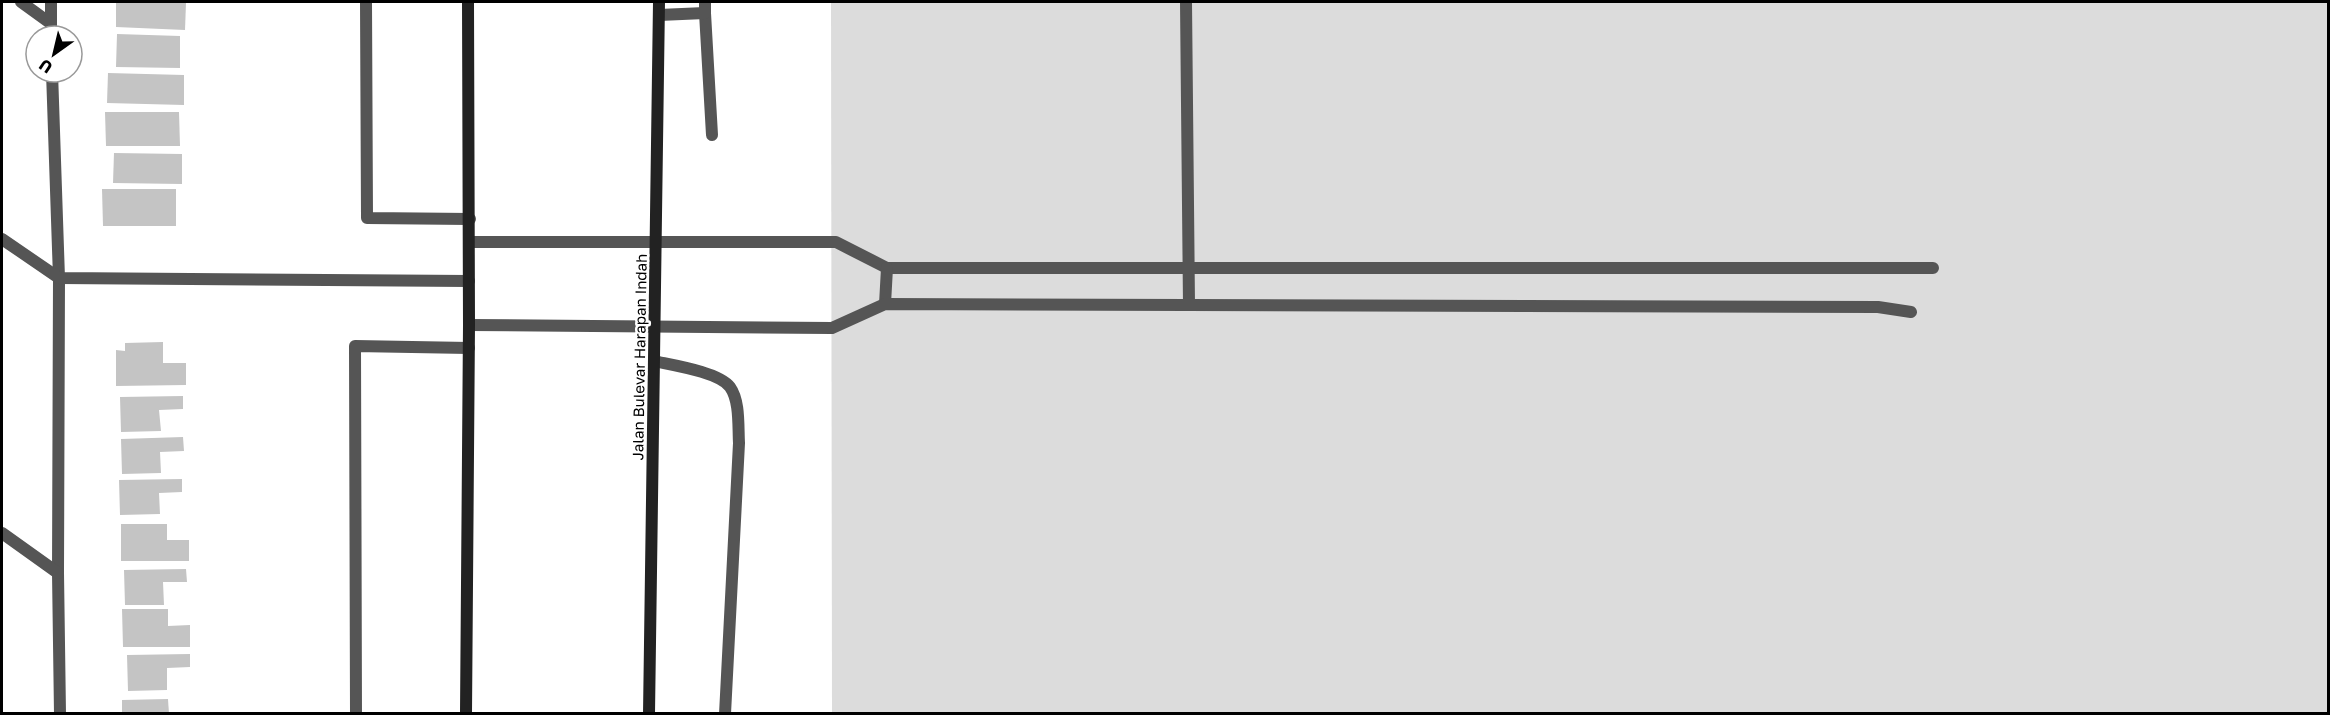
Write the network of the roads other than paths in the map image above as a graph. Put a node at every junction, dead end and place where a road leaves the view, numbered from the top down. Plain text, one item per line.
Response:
1 (21, 2) edge
2 (51, 2) edge
3 (366, 2) edge
4 (468, 2) edge
5 (659, 2) edge
6 (1186, 2) edge
7 (705, 7) edge
8 (659, 15) junction
9 (50, 23) joint
10 (52, 84) edge
11 (712, 135) dead end
12 (470, 219) junction
13 (2, 239) edge
14 (469, 242) junction
15 (656, 242) junction
16 (886, 268) junction
17 (1188, 268) junction
18 (1933, 268) dead end
19 (59, 278) junction
20 (469, 281) junction
21 (885, 304) junction
22 (1189, 304) junction
23 (1911, 312) dead end
24 (470, 325) junction
25 (655, 326) junction
26 (469, 348) junction
27 (654, 360) junction
28 (2, 532) edge
29 (58, 573) junction
30 (60, 714) edge
31 (356, 714) edge
32 (466, 714) edge
33 (648, 714) edge
34 (725, 714) edge

1 - 9 street
2 - 9 street
3 - 12 street
4 - 12 street
5 - 8 street, Jalan Bulevar Harapan Indah
6 - 17 street
7 - 8 street
7 - 11 street
8 - 15 street, Jalan Bulevar Harapan Indah
10 - 19 street
12 - 14 street
13 - 19 street
14 - 15 street
14 - 20 street
15 - 16 street
15 - 25 street, Jalan Bulevar Harapan Indah
16 - 17 street
16 - 21 street
17 - 18 street
17 - 22 street
19 - 20 street
19 - 29 street
20 - 24 street
21 - 22 street
21 - 25 street
22 - 23 street
24 - 25 street
24 - 26 street
25 - 27 street, Jalan Bulevar Harapan Indah
26 - 31 street
26 - 32 street
27 - 33 street, Jalan Bulevar Harapan Indah
27 - 34 street
28 - 29 street
29 - 30 street

